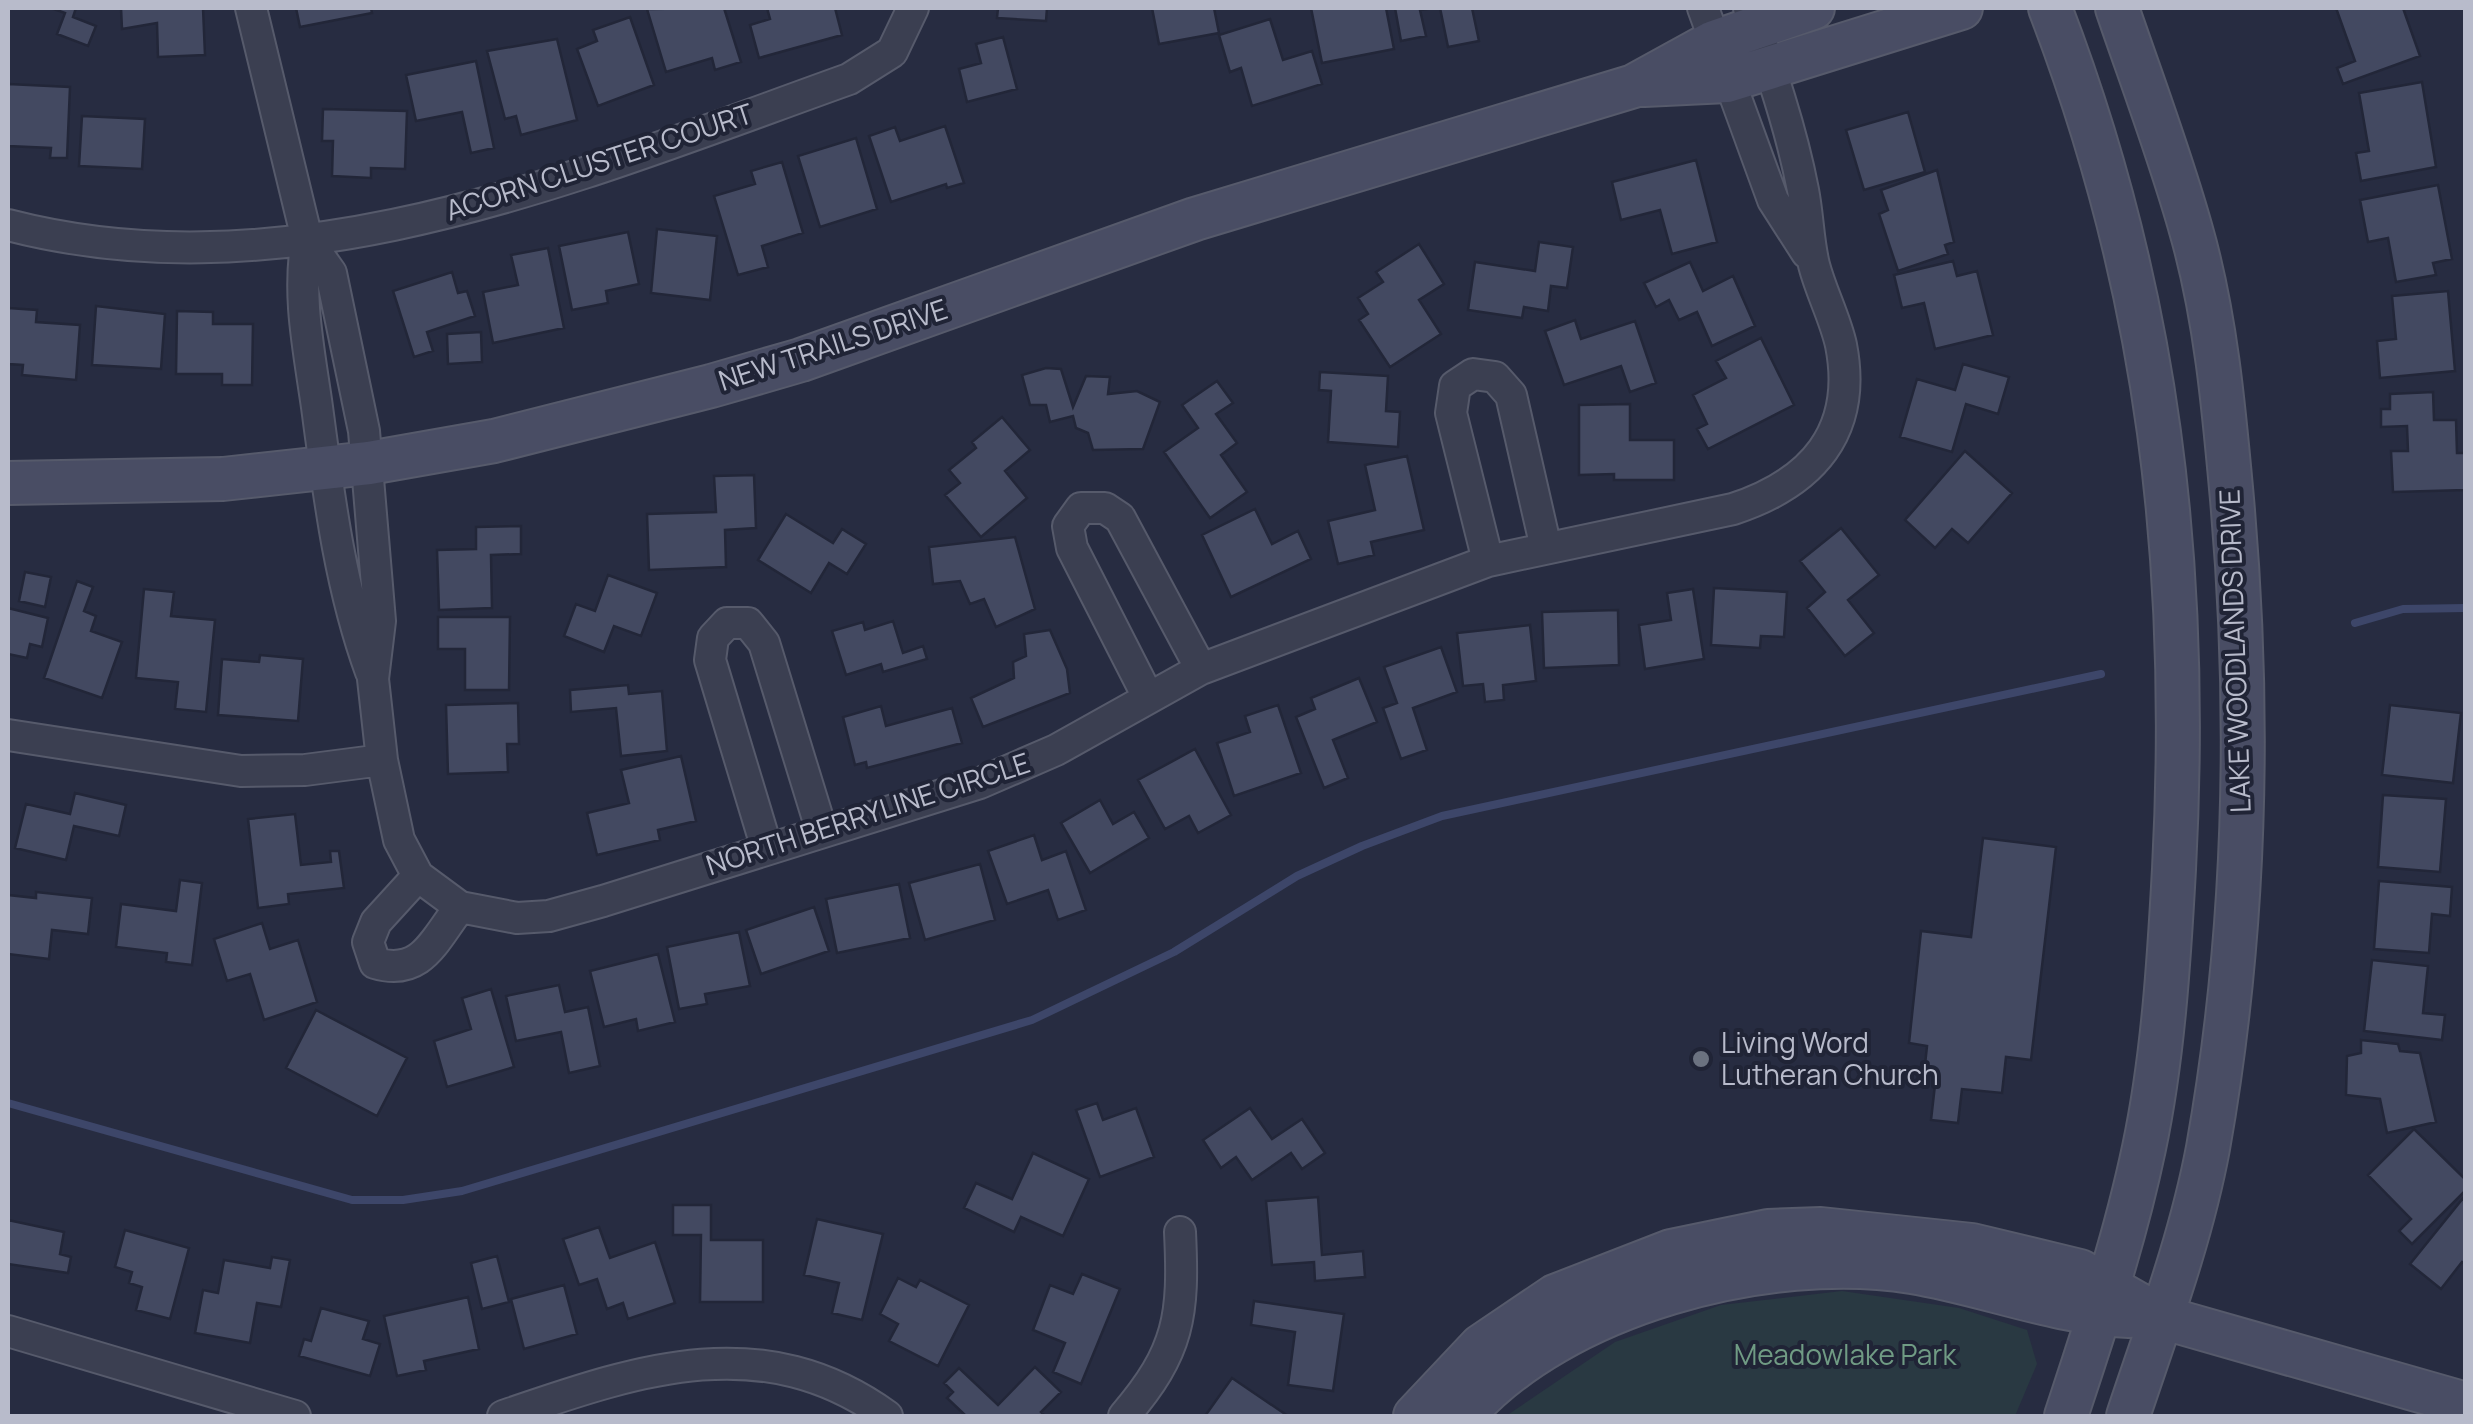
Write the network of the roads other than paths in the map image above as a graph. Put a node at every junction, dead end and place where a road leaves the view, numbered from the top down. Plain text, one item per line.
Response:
1 (251, 8) edge
2 (913, 8) edge
3 (1812, 8) edge
4 (1962, 8) edge
5 (2050, 8) edge
6 (2118, 8) edge
7 (1752, 17) edge
8 (1715, 43) edge
9 (1770, 68) junction
10 (8, 225) edge
11 (308, 238) junction
12 (1814, 264) junction
13 (369, 463) junction
14 (325, 468) junction
15 (8, 483) edge
16 (1546, 548) junction
17 (1488, 561) junction
18 (1201, 669) junction
19 (373, 679) junction
20 (1148, 697) junction
21 (8, 736) edge
22 (382, 760) junction
23 (822, 832) junction
24 (767, 849) junction
25 (418, 876) junction
26 (460, 907) junction
27 (1180, 1232) dead end
28 (2104, 1301) junction
29 (2161, 1317) junction
30 (8, 1331) edge
31 (2466, 1404) edge
32 (295, 1416) edge
33 (503, 1416) edge
34 (887, 1416) edge
35 (1124, 1416) edge
36 (1415, 1416) edge
37 (1463, 1416) edge
38 (2066, 1416) edge
39 (2128, 1416) edge

1 - 11 street, NORTH BERRYLINE CIRCLE
2 - 11 street, ACORN CLUSTER COURT
3 - 7 street, NEW TRAILS DRIVE
4 - 9 street, NEW TRAILS DRIVE
5 - 28 street, LAKE WOODLANDS DRIVE
6 - 29 street, LAKE WOODLANDS DRIVE
7 - 8 street, NEW TRAILS DRIVE
7 - 9 street
8 - 9 street, NEW TRAILS DRIVE
8 - 12 street
8 - 13 street, NEW TRAILS DRIVE
9 - 12 street
10 - 11 street, ACORN CLUSTER COURT
11 - 13 street, NORTH BERRYLINE CIRCLE
11 - 14 street, NORTH BERRYLINE CIRCLE
12 - 16 street, NORTH BERRYLINE CIRCLE
13 - 14 street, NEW TRAILS DRIVE
13 - 19 street, NORTH BERRYLINE CIRCLE
14 - 15 street, NEW TRAILS DRIVE
14 - 19 street, NORTH BERRYLINE CIRCLE
16 - 17 street, NORTH BERRYLINE CIRCLE
16 - 17 street
17 - 18 street, NORTH BERRYLINE CIRCLE
18 - 20 street, NORTH BERRYLINE CIRCLE
18 - 20 street
19 - 22 street, NORTH BERRYLINE CIRCLE
20 - 23 street, NORTH BERRYLINE CIRCLE
21 - 22 street
22 - 25 street, NORTH BERRYLINE CIRCLE
23 - 24 street, NORTH BERRYLINE CIRCLE
23 - 24 street
24 - 26 street, NORTH BERRYLINE CIRCLE
25 - 26 street, NORTH BERRYLINE CIRCLE
25 - 26 street
27 - 35 street
28 - 29 street
28 - 36 street
28 - 37 street
28 - 38 street, LAKE WOODLANDS DRIVE
29 - 31 street
29 - 39 street, LAKE WOODLANDS DRIVE
30 - 32 street
33 - 34 street

